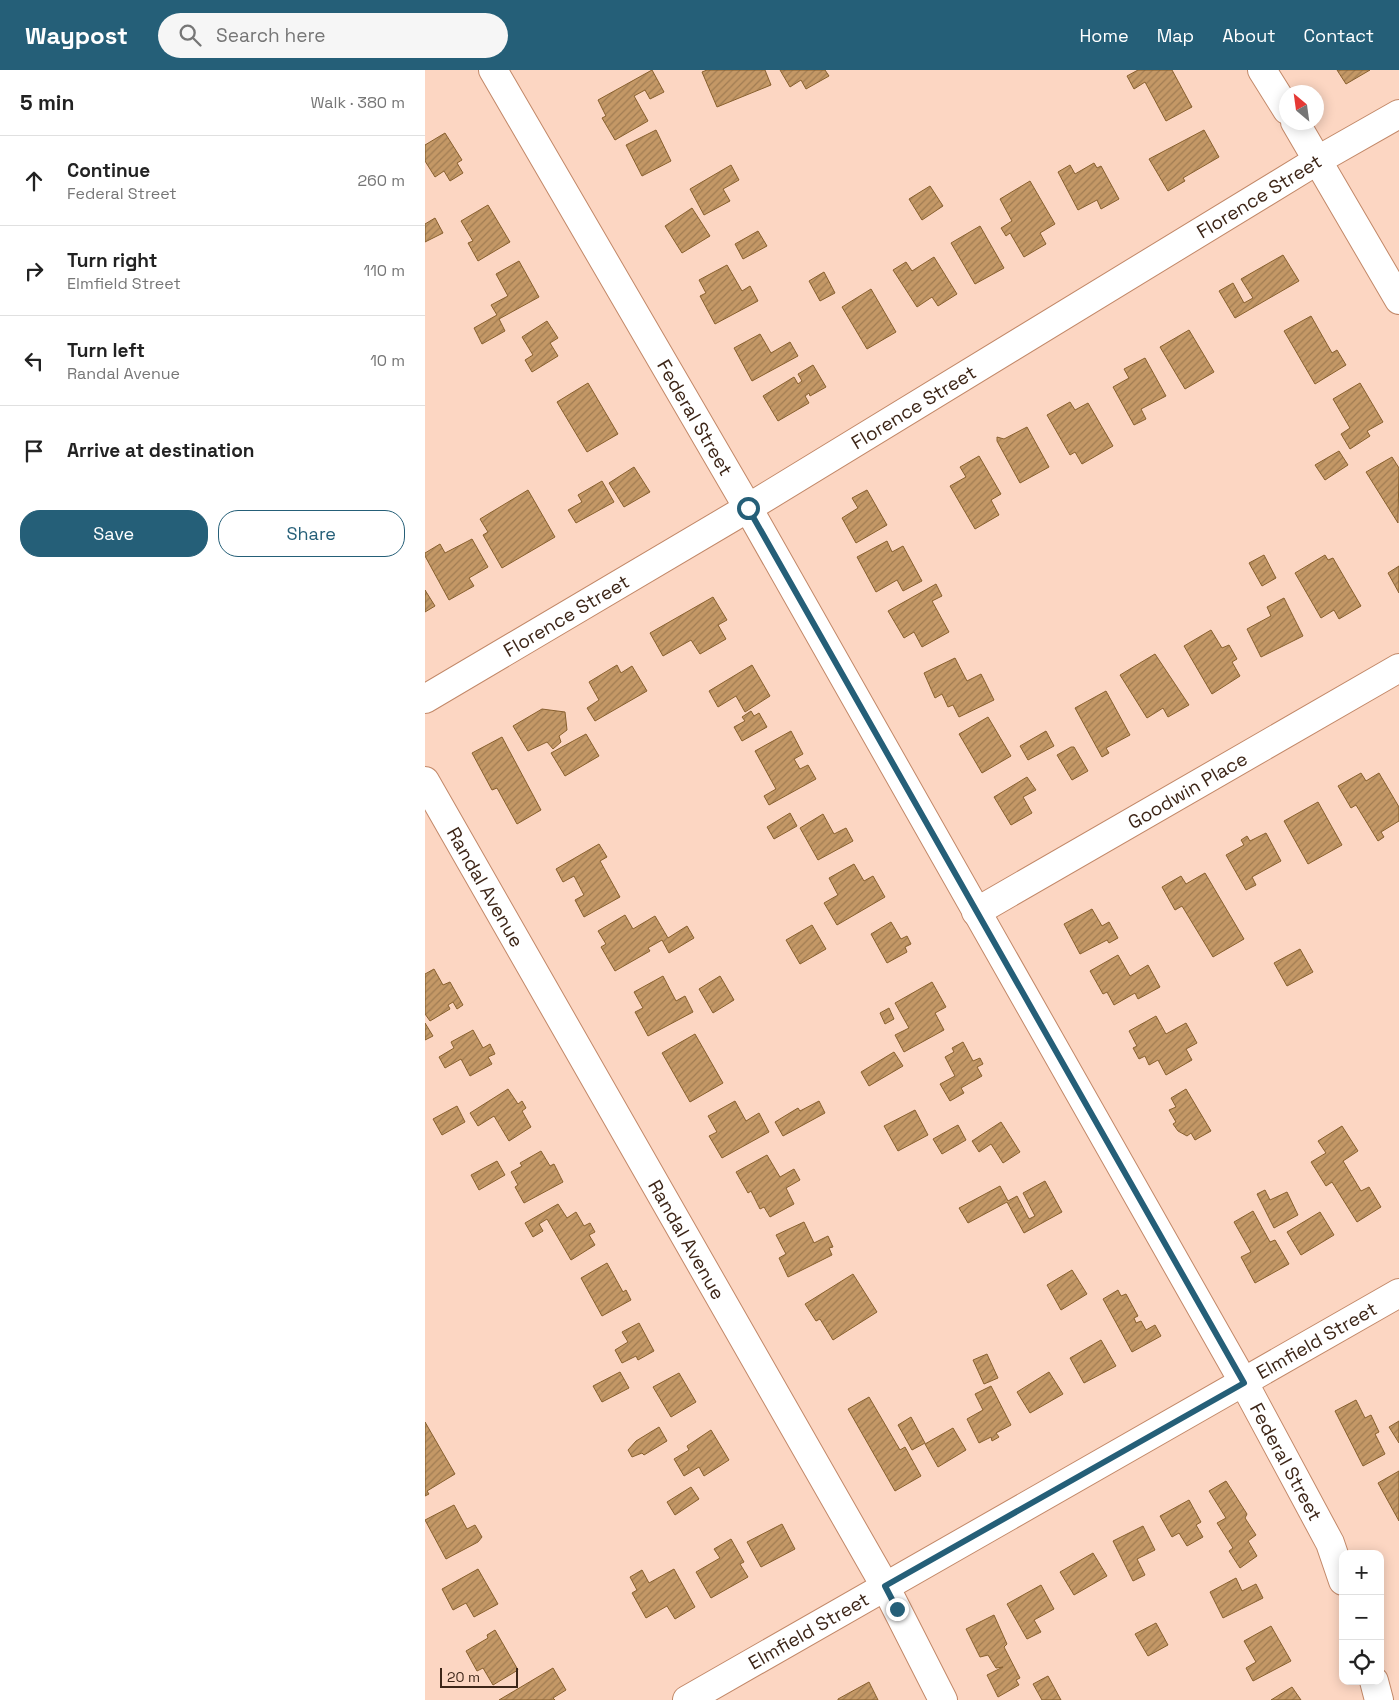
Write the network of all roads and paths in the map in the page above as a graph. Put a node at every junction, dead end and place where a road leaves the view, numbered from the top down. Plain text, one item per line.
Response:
1 (493, 70) edge
2 (1262, 70) edge
3 (1279, 97) edge
4 (1399, 114) edge
5 (1300, 130) edge
6 (1318, 160) junction
7 (1399, 300) edge
8 (748, 508) junction
9 (1399, 668) edge
10 (425, 699) edge
11 (425, 781) edge
12 (976, 912) junction
13 (1399, 1293) edge
14 (1244, 1383) junction
15 (1339, 1570) edge
16 (885, 1586) junction
17 (1375, 1685) edge
18 (687, 1700) edge
19 (943, 1700) edge
20 (1379, 1700) edge

1 - 8 street, Federal Street
2 - 3 street
4 - 6 street, Florence Street
5 - 6 street
6 - 7 street
6 - 8 street, Florence Street
8 - 10 street, Florence Street
8 - 12 street, Federal Street
9 - 12 street, Goodwin Place
11 - 16 street, Randal Avenue
12 - 14 street, Federal Street
13 - 14 street, Elmfield Street
14 - 15 street, Federal Street
14 - 16 street, Elmfield Street
16 - 18 street, Elmfield Street
16 - 19 street, Randal Avenue
17 - 20 street

